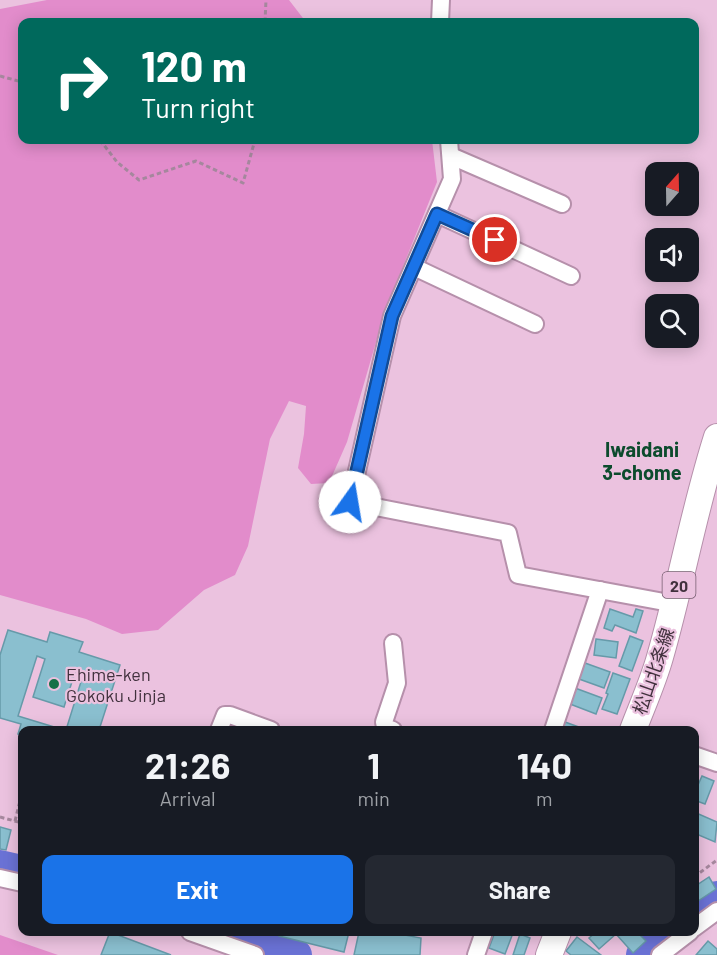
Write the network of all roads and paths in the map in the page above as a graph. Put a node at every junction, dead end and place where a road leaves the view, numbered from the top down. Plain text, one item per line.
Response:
1 (266, 0) edge
2 (441, 0) edge
3 (265, 18) edge
4 (440, 18) edge
5 (0, 76) edge
6 (18, 81) edge
7 (103, 144) edge
8 (254, 144) edge
9 (450, 148) edge
10 (562, 204) dead end
11 (437, 214) junction
12 (414, 267) junction
13 (571, 276) dead end
14 (535, 324) dead end
15 (717, 437) edge
16 (709, 492) edge
17 (600, 590) junction
18 (675, 604) junction
19 (393, 643) dead end
20 (221, 726) edge
21 (260, 726) edge
22 (385, 726) edge
23 (554, 726) edge
24 (634, 726) edge
25 (699, 757) edge
26 (717, 763) edge
27 (18, 809) edge
28 (0, 817) edge
29 (15, 821) junction
30 (18, 822) edge
31 (717, 860) edge
32 (699, 873) edge
33 (0, 878) edge
34 (18, 882) edge
35 (717, 911) edge
36 (699, 924) edge
37 (201, 936) edge
38 (483, 936) edge
39 (556, 936) edge
40 (685, 936) edge
41 (255, 955) edge
42 (476, 955) edge
43 (549, 955) edge
44 (660, 955) edge

1 - 3 path
2 - 4 street
5 - 6 path
7 - 8 path
9 - 10 street
9 - 11 street
11 - 12 street
11 - 13 street
12 - 14 street
12 - 17 street
15 - 16 main road, 松山北条線 / 20
16 - 18 main road, 松山北条線 / 20
17 - 18 street
17 - 23 street
18 - 24 main road, 松山北条線 / 20
19 - 22 street
20 - 21 street
25 - 26 street
27 - 29 path
28 - 29 path
29 - 30 path
31 - 32 path
33 - 34 street
35 - 36 street
37 - 41 street
38 - 42 street
39 - 43 main road
40 - 44 street

